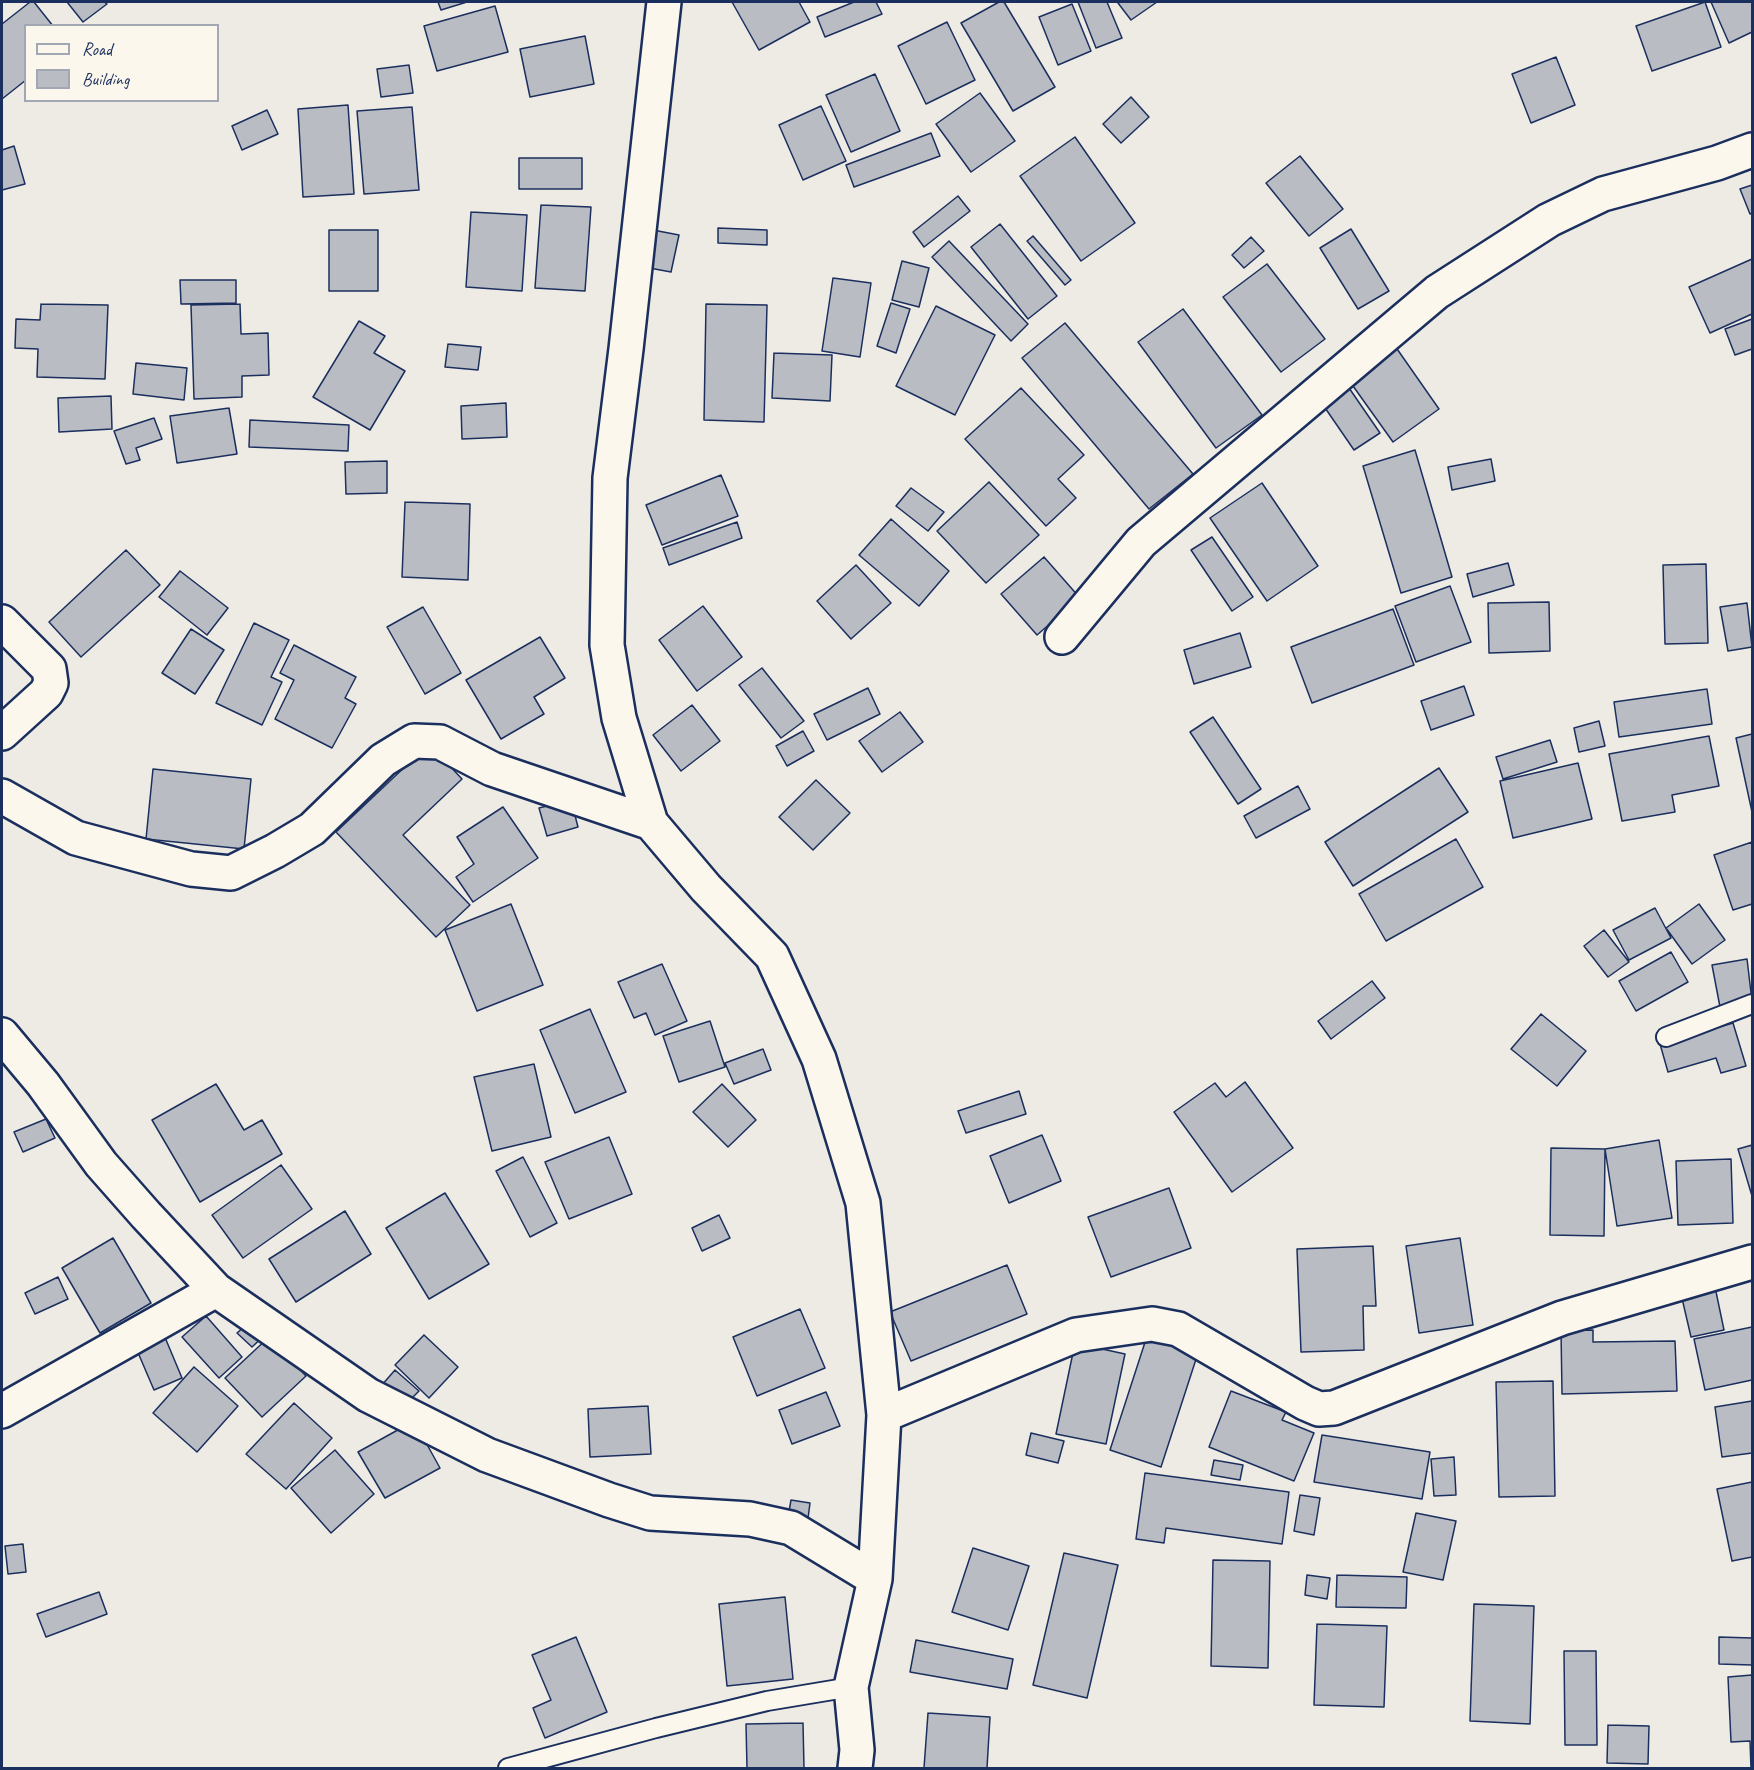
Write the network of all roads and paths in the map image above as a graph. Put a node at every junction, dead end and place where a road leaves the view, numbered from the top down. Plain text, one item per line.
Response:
1 (664, 2) edge
2 (1752, 150) edge
3 (2, 622) edge
4 (1062, 637) dead end
5 (2, 733) edge
6 (2, 796) edge
7 (651, 823) junction
8 (1752, 1004) edge
9 (2, 1035) edge
10 (1666, 1037) dead end
11 (1752, 1262) edge
12 (216, 1290) junction
13 (2, 1411) edge
14 (884, 1414) junction
15 (875, 1579) junction
16 (851, 1687) junction
17 (508, 1768) edge
18 (855, 1768) edge

1 - 7 street
2 - 4 street
3 - 5 street
6 - 7 street
7 - 14 street
8 - 10 lane
9 - 12 street
11 - 14 street
12 - 13 street
12 - 15 street
14 - 15 street
15 - 16 street
16 - 17 lane
16 - 18 street

